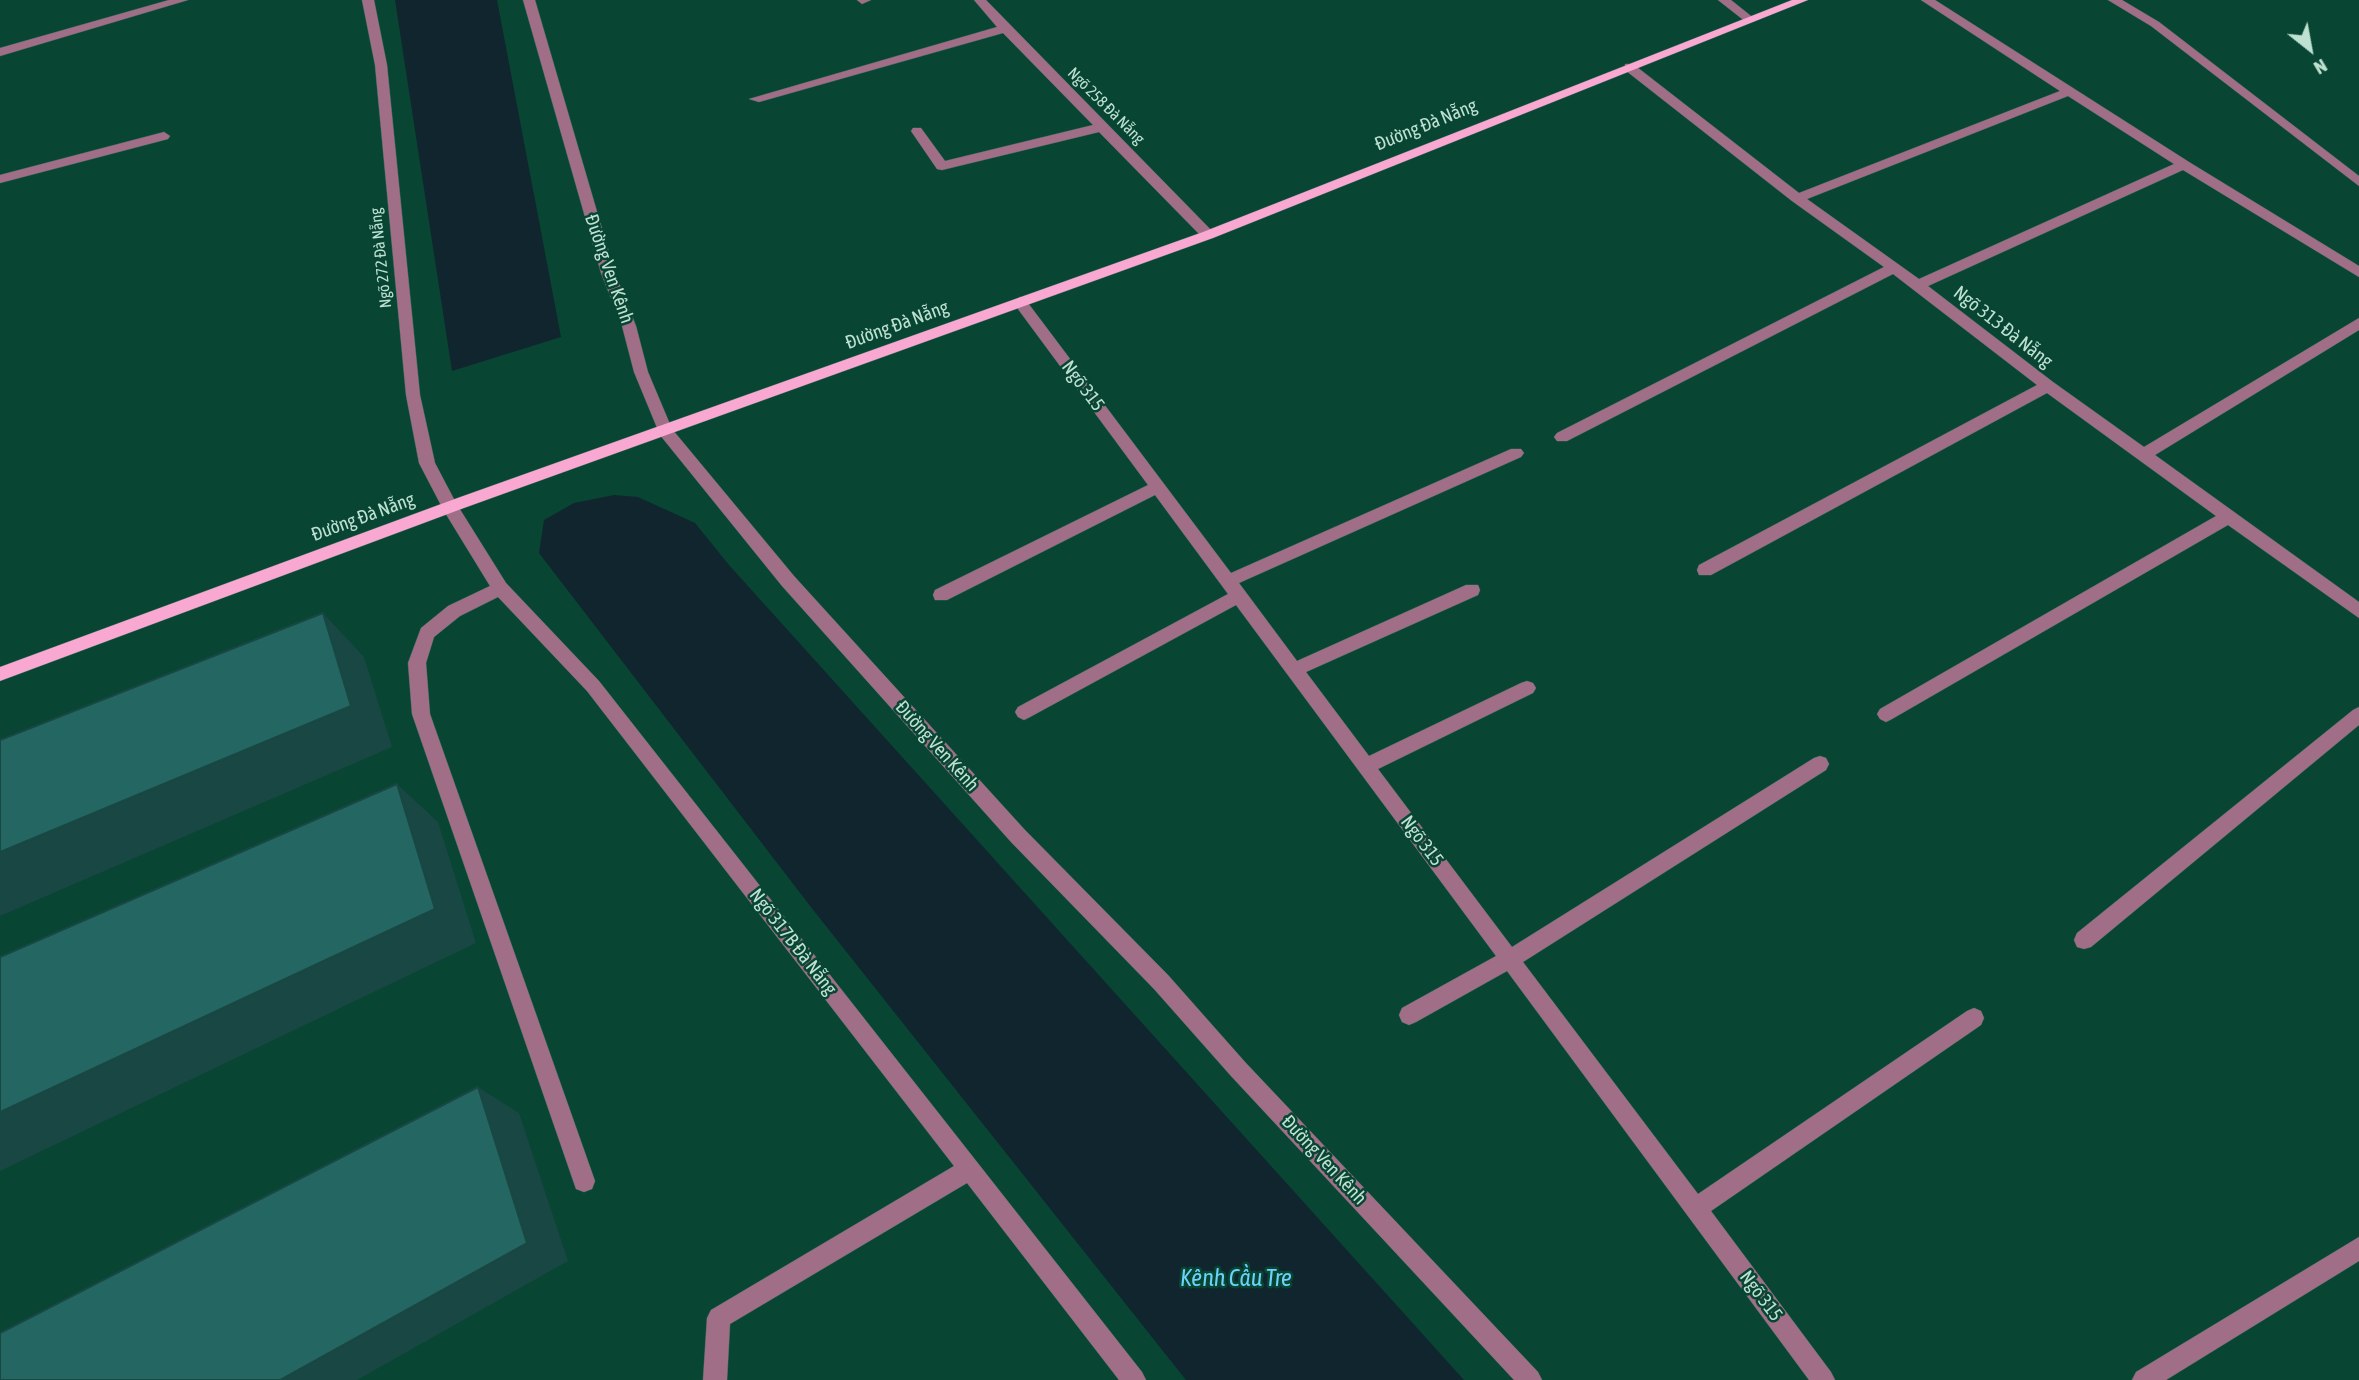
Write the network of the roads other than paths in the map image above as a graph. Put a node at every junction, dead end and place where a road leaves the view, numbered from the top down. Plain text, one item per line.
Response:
1 (182, 0) edge
2 (368, 0) edge
3 (530, 0) edge
4 (980, 0) edge
5 (1724, 0) edge
6 (1802, 0) edge
7 (1927, 0) edge
8 (2114, 0) edge
9 (1750, 20) junction
10 (1005, 29) junction
11 (0, 52) edge
12 (1629, 67) junction
13 (2071, 91) junction
14 (755, 99) dead end
15 (1102, 127) junction
16 (917, 131) dead end
17 (164, 136) dead end
18 (2184, 165) junction
19 (0, 179) edge
20 (2359, 182) edge
21 (1797, 198) junction
22 (1208, 234) junction
23 (1894, 268) junction
24 (2359, 272) edge
25 (1918, 285) junction
26 (1020, 302) junction
27 (2359, 323) edge
28 (2048, 386) junction
29 (660, 433) junction
30 (1563, 437) dead end
31 (1516, 453) dead end
32 (2143, 455) junction
33 (1158, 487) junction
34 (454, 506) junction
35 (2228, 517) junction
36 (1705, 570) dead end
37 (500, 588) junction
38 (1233, 589) junction
39 (1472, 590) dead end
40 (941, 595) dead end
41 (2359, 611) edge
42 (1294, 670) junction
43 (0, 674) edge
44 (1527, 688) dead end
45 (1024, 712) dead end
46 (1886, 713) dead end
47 (2359, 715) edge
48 (1820, 764) dead end
49 (1366, 766) junction
50 (2084, 940) dead end
51 (1510, 959) junction
52 (1409, 1015) dead end
53 (1974, 1018) dead end
54 (969, 1169) junction
55 (584, 1181) dead end
56 (1695, 1209) junction
57 (2359, 1248) edge
58 (715, 1380) edge
59 (1134, 1380) edge
60 (1530, 1380) edge
61 (1823, 1380) edge
62 (2144, 1380) edge

1 - 11 street
2 - 34 street, Ngõ 272 Đà Nẵng
3 - 29 street, Đường Ven Kênh
4 - 10 street, Ngõ 258 Đà Nẵng
5 - 9 street
6 - 9 main road, Đường Đà Nẵng
7 - 13 street
8 - 20 street
9 - 12 main road, Đường Đà Nẵng
10 - 14 street
10 - 15 street, Ngõ 258 Đà Nẵng
12 - 21 street, Ngõ 313 Đà Nẵng
12 - 22 main road, Đường Đà Nẵng
13 - 18 street
13 - 21 street
15 - 16 street
15 - 22 street, Ngõ 258 Đà Nẵng
17 - 19 street
18 - 24 street
18 - 25 street
21 - 23 street, Ngõ 313 Đà Nẵng
22 - 26 main road, Đường Đà Nẵng
23 - 25 street, Ngõ 313 Đà Nẵng
23 - 30 street
25 - 28 street, Ngõ 313 Đà Nẵng
26 - 29 main road, Đường Đà Nẵng
26 - 33 street, Ngõ 315
27 - 32 street
28 - 32 street, Ngõ 313 Đà Nẵng
28 - 36 street
29 - 34 main road, Đường Đà Nẵng
29 - 60 street, Đường Ven Kênh
31 - 38 street
32 - 35 street, Ngõ 313 Đà Nẵng
33 - 38 street, Ngõ 315
33 - 40 street
34 - 37 street, Ngõ 317B Đà Nẵng
34 - 43 main road, Đường Đà Nẵng
35 - 41 street, Ngõ 313 Đà Nẵng
35 - 46 street
37 - 54 street, Ngõ 317B Đà Nẵng
37 - 55 street
38 - 42 street, Ngõ 315
38 - 45 street
39 - 42 street
42 - 49 street, Ngõ 315
44 - 49 street
47 - 50 street
48 - 51 street
49 - 51 street, Ngõ 315
51 - 52 street
51 - 56 street, Ngõ 315
53 - 56 street
54 - 58 street
54 - 59 street, Ngõ 317B Đà Nẵng
56 - 61 street, Ngõ 315
57 - 62 street

